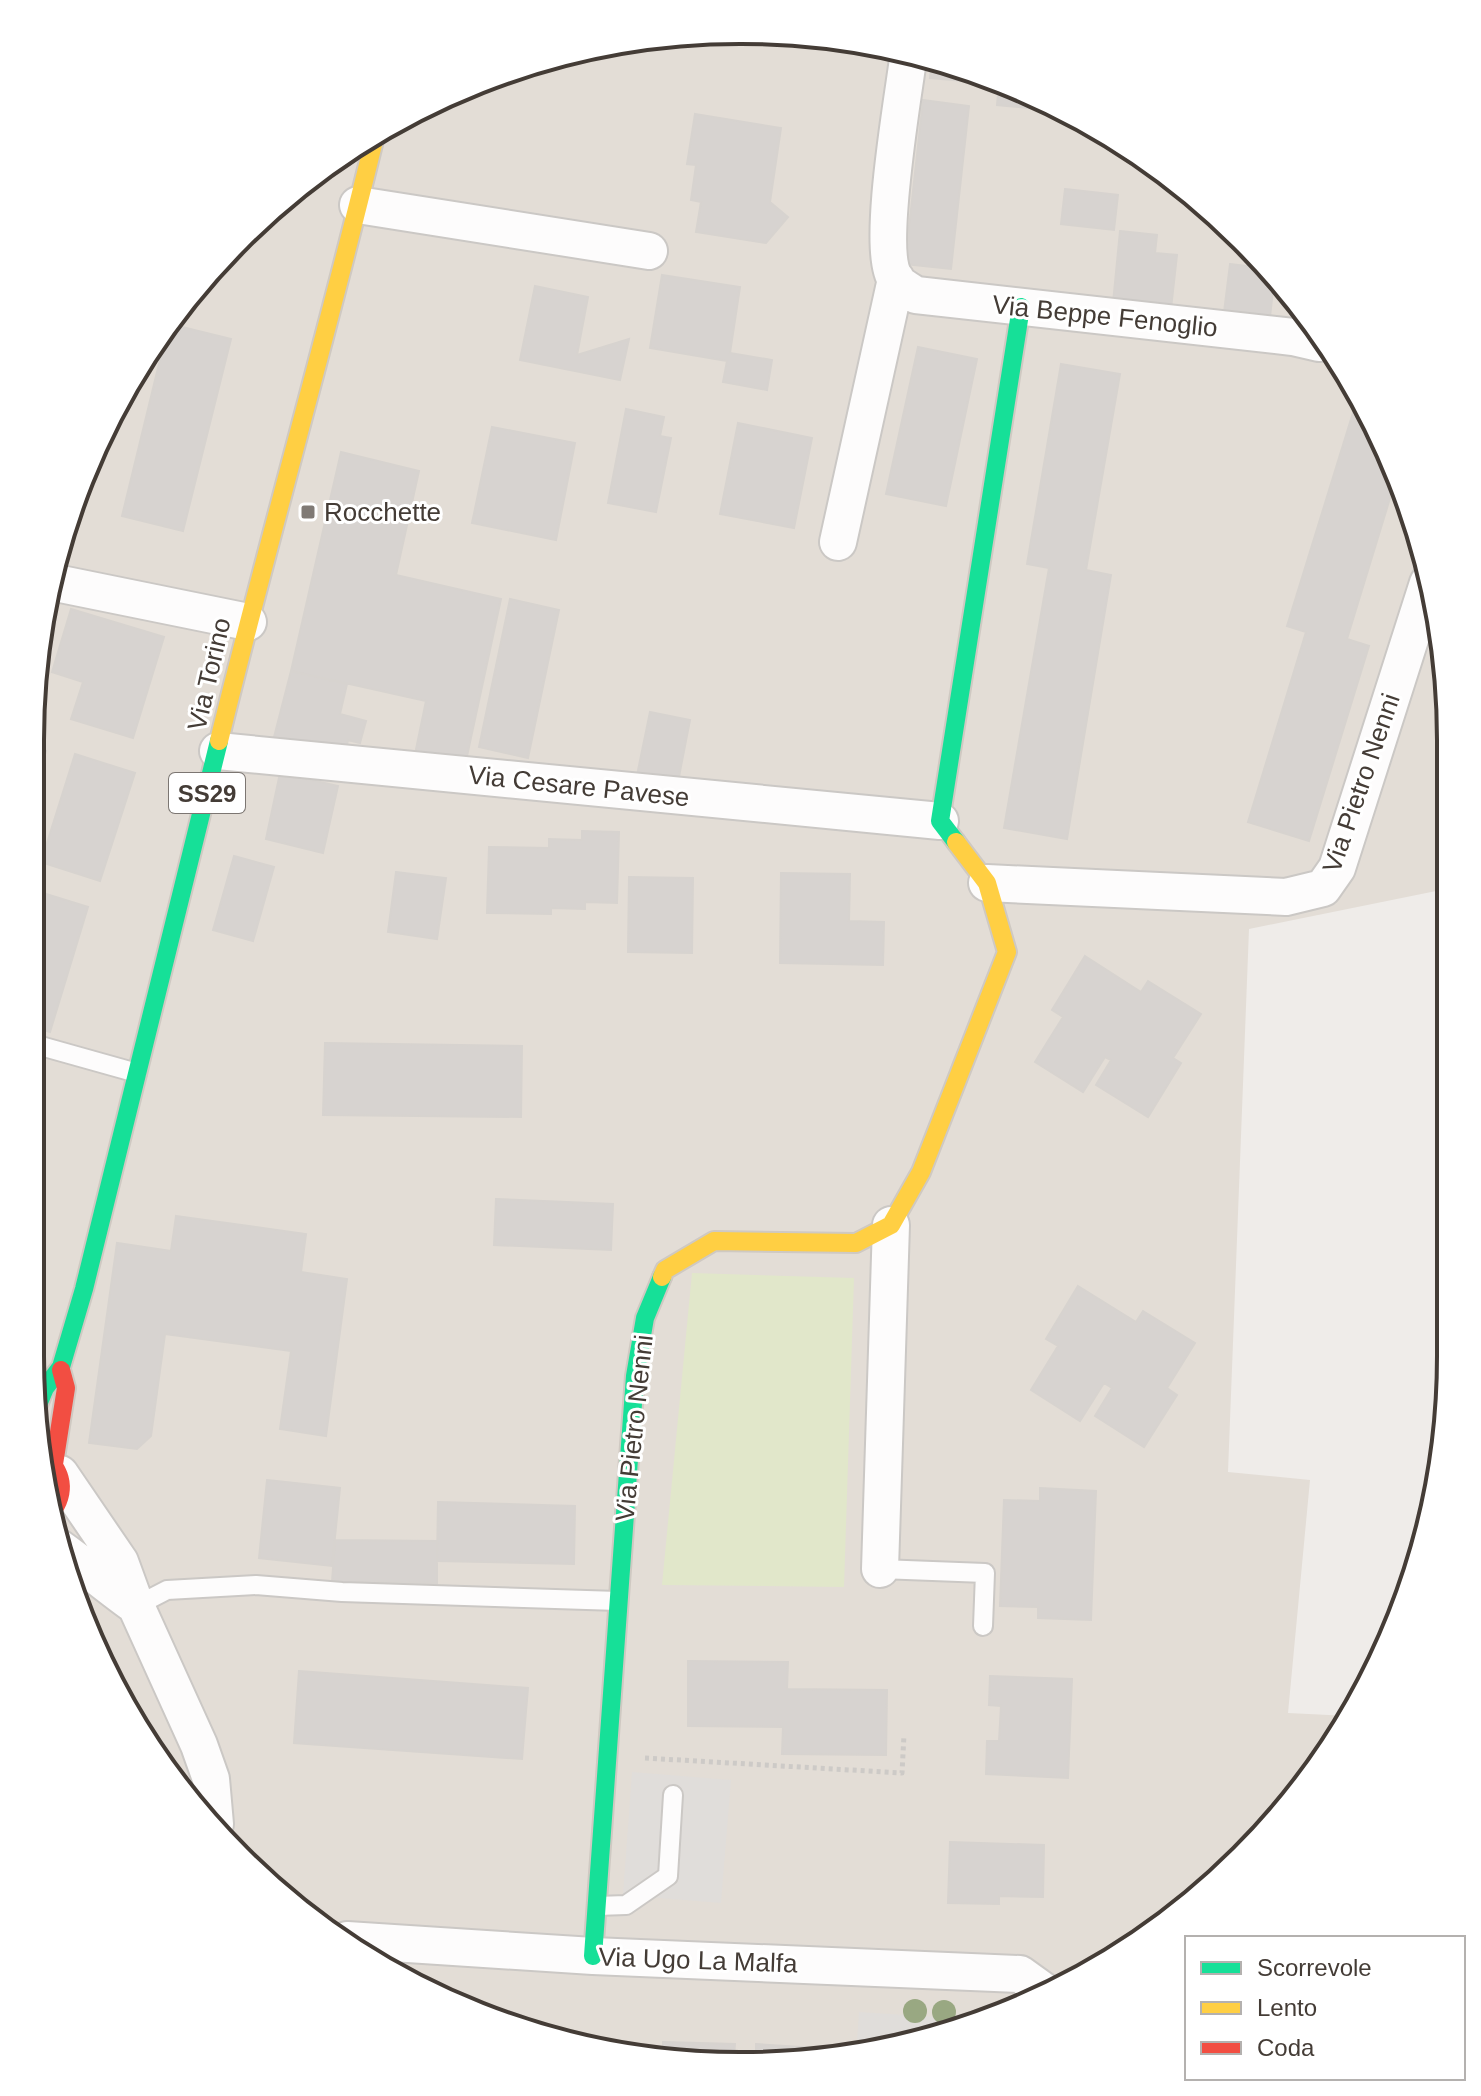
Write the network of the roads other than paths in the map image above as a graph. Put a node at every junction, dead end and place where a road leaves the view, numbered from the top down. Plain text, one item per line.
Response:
1 (907, 65) edge
2 (372, 150) edge
3 (358, 205) junction
4 (649, 251) dead end
5 (896, 279) junction
6 (1021, 307) junction
7 (1311, 341) edge
8 (838, 542) dead end
9 (62, 584) edge
10 (1423, 600) edge
11 (248, 622) junction
12 (218, 751) junction
13 (940, 821) junction
14 (987, 883) junction
15 (44, 1047) edge
16 (137, 1073) junction
17 (891, 1225) junction
18 (61, 1367) junction
19 (44, 1368) edge
20 (45, 1389) edge
21 (53, 1464) edge
22 (59, 1500) edge
23 (75, 1559) edge
24 (880, 1569) joint
25 (618, 1601) junction
26 (136, 1606) junction
27 (983, 1626) dead end
28 (673, 1795) dead end
29 (214, 1811) edge
30 (597, 1906) junction
31 (364, 1941) edge
32 (593, 1956) junction
33 (1036, 1986) edge

1 - 5 street
2 - 3 street, Via Torino / SS29
3 - 4 street
3 - 11 street, Via Torino / SS29
5 - 6 street, Via Beppe Fenoglio
5 - 8 street
6 - 7 street, Via Beppe Fenoglio
6 - 13 street
9 - 11 street
10 - 14 street, Via Pietro Nenni
11 - 12 street, Via Torino / SS29
12 - 13 street, Via Cesare Pavese
12 - 16 street, Via Torino / SS29
13 - 14 street
14 - 17 street
15 - 16 lane
16 - 18 street, Via Torino / SS29
17 - 24 street
17 - 25 street, Via Pietro Nenni
18 - 19 lane
18 - 20 street, Via Torino
18 - 21 street, Via Torino
21 - 22 street, Via Torino
21 - 26 street
23 - 26 street
24 - 27 lane
25 - 26 lane
25 - 30 street, Via Pietro Nenni
26 - 29 street
28 - 30 lane
30 - 32 street, Via Pietro Nenni
31 - 32 street, Via Ugo La Malfa
32 - 33 street, Via Ugo La Malfa

